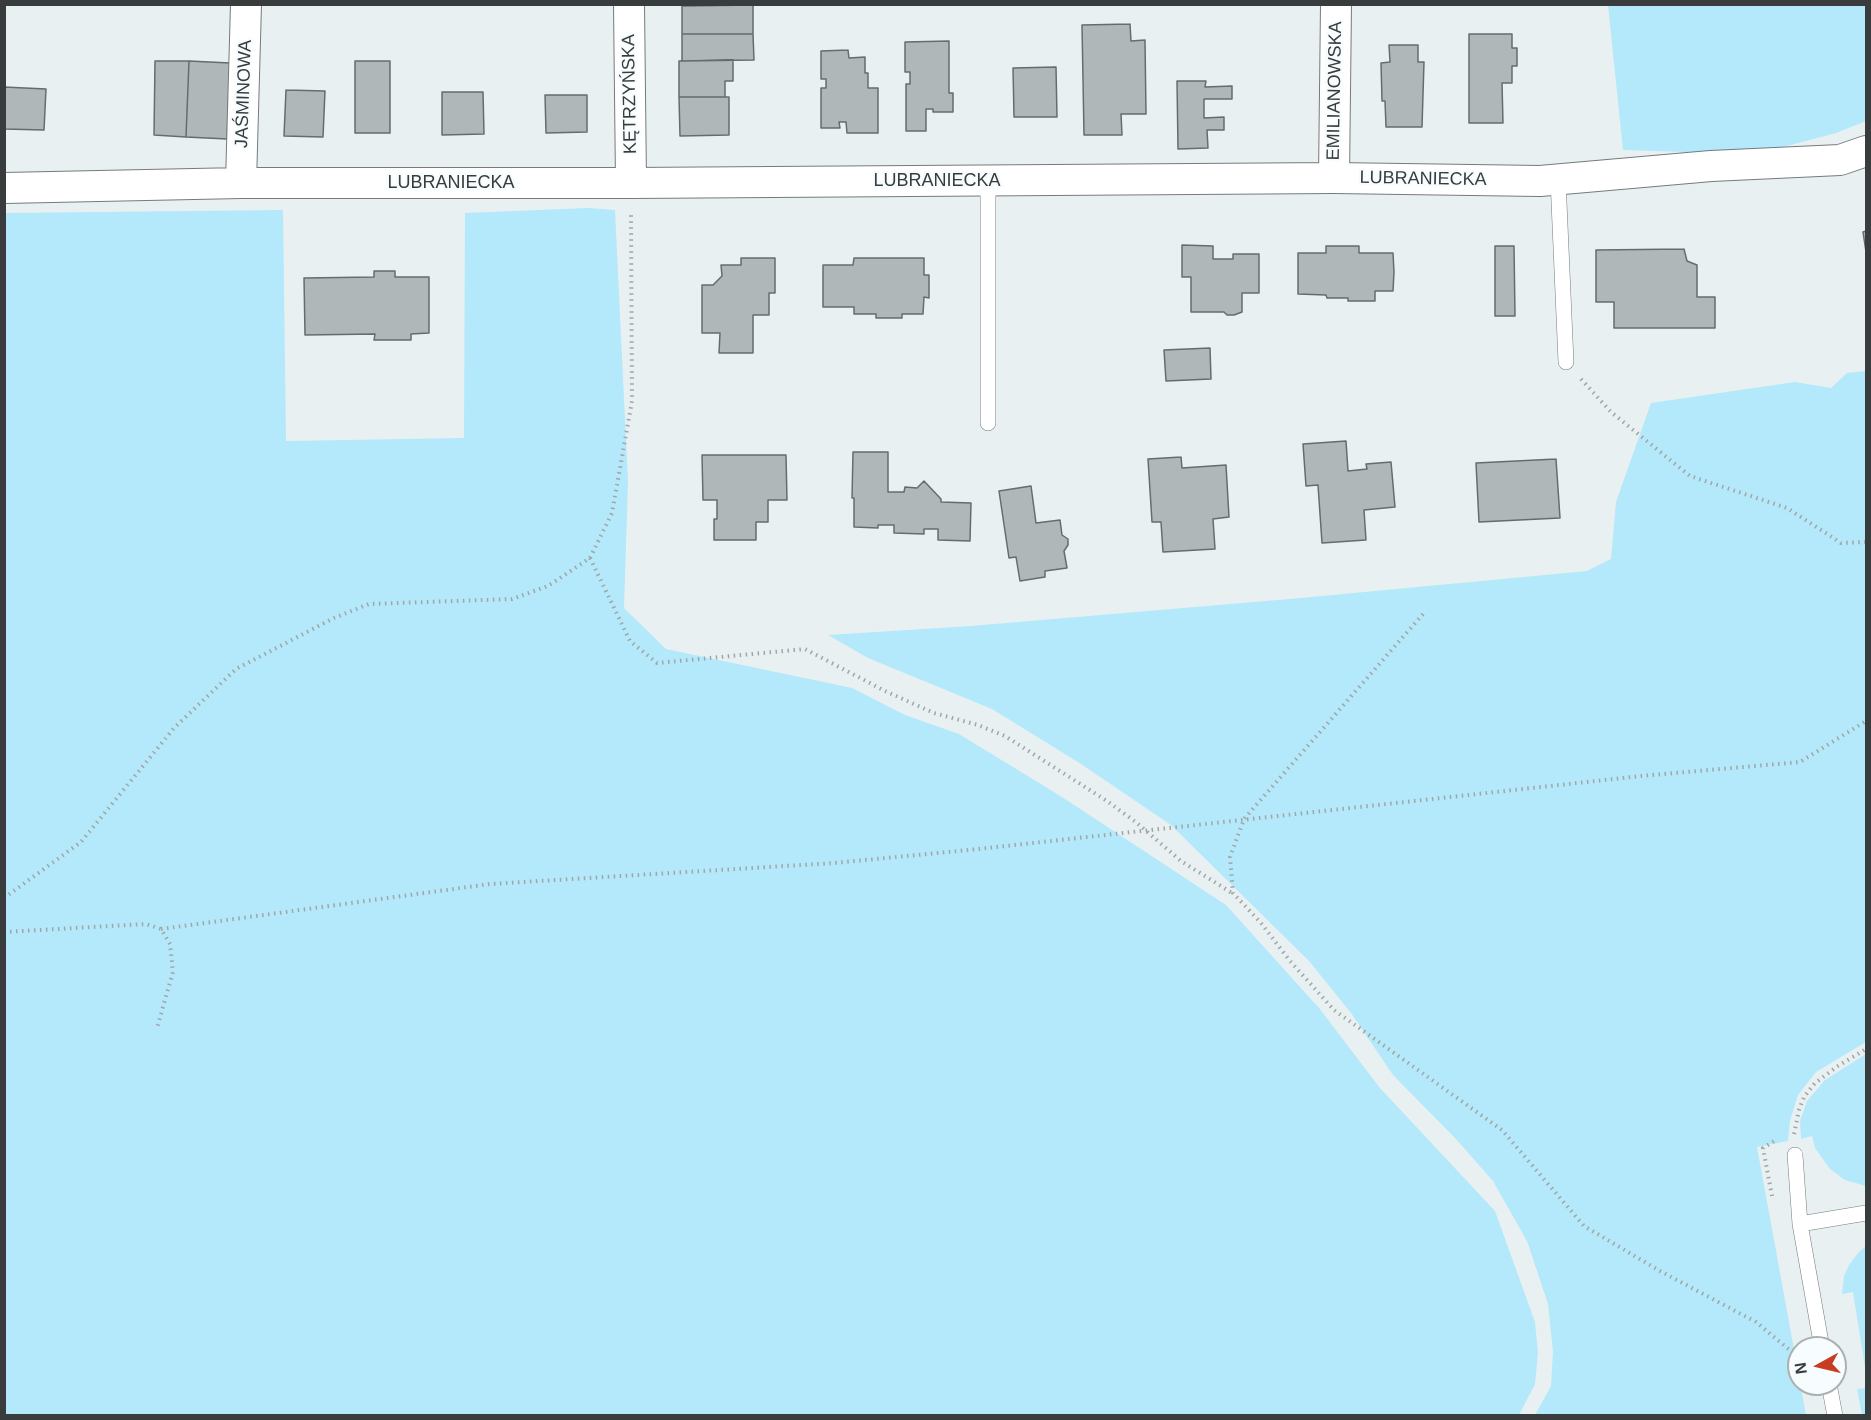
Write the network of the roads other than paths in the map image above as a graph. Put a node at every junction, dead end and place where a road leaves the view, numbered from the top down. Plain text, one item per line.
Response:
1 (246, 4) edge
2 (630, 4) edge
3 (1336, 4) edge
4 (1866, 151) edge
5 (1334, 178) junction
6 (1558, 179) junction
7 (988, 181) junction
8 (241, 183) junction
9 (631, 183) junction
10 (4, 188) edge
11 (1566, 362) dead end
12 (988, 423) dead end
13 (1795, 1155) road end
14 (1866, 1213) edge
15 (1800, 1224) junction
16 (1820, 1336) edge
17 (1831, 1396) edge
18 (1834, 1416) edge

1 - 8 street, JAŚMINOWA
2 - 9 street, KĘTRZYŃSKA
3 - 5 street, EMILIANOWSKA
4 - 6 street, LUBRANIECKA
5 - 6 street, LUBRANIECKA
5 - 7 street, LUBRANIECKA
6 - 11 lane
7 - 9 street, LUBRANIECKA
7 - 12 lane
8 - 9 street, LUBRANIECKA
8 - 10 street, LUBRANIECKA
13 - 15 lane
14 - 15 lane
15 - 16 lane
17 - 18 lane

